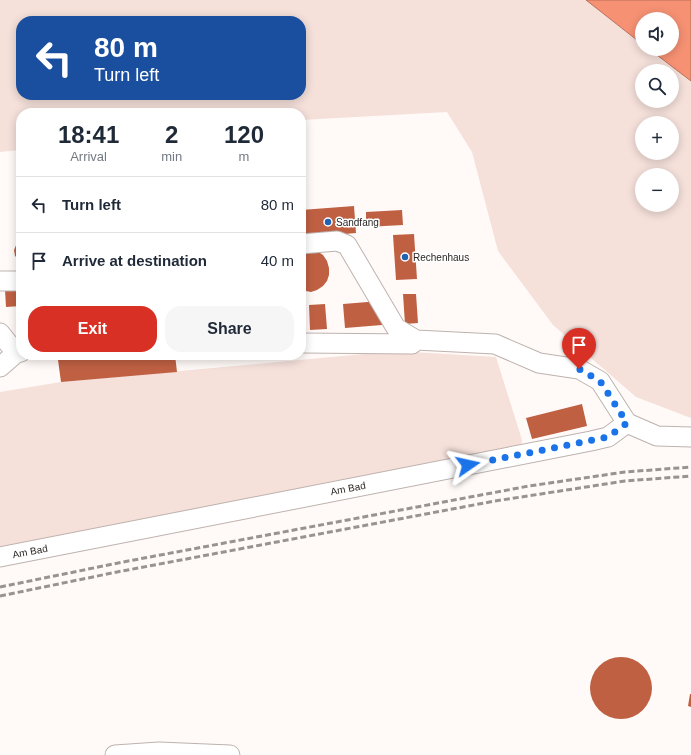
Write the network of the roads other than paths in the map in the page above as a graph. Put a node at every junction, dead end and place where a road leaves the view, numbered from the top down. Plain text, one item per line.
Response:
1 (306, 243) edge
2 (0, 281) edge
3 (16, 281) edge
4 (0, 333) edge
5 (416, 340) junction
6 (306, 343) edge
7 (16, 350) edge
8 (16, 354) edge
9 (0, 367) edge
10 (627, 423) junction
11 (691, 437) edge
12 (0, 557) edge
13 (115, 755) edge
14 (230, 755) edge

1 - 5 street
2 - 3 street
4 - 7 street
5 - 6 street
5 - 10 street
8 - 9 street
10 - 11 street
10 - 12 street, Am Bad
13 - 14 street

